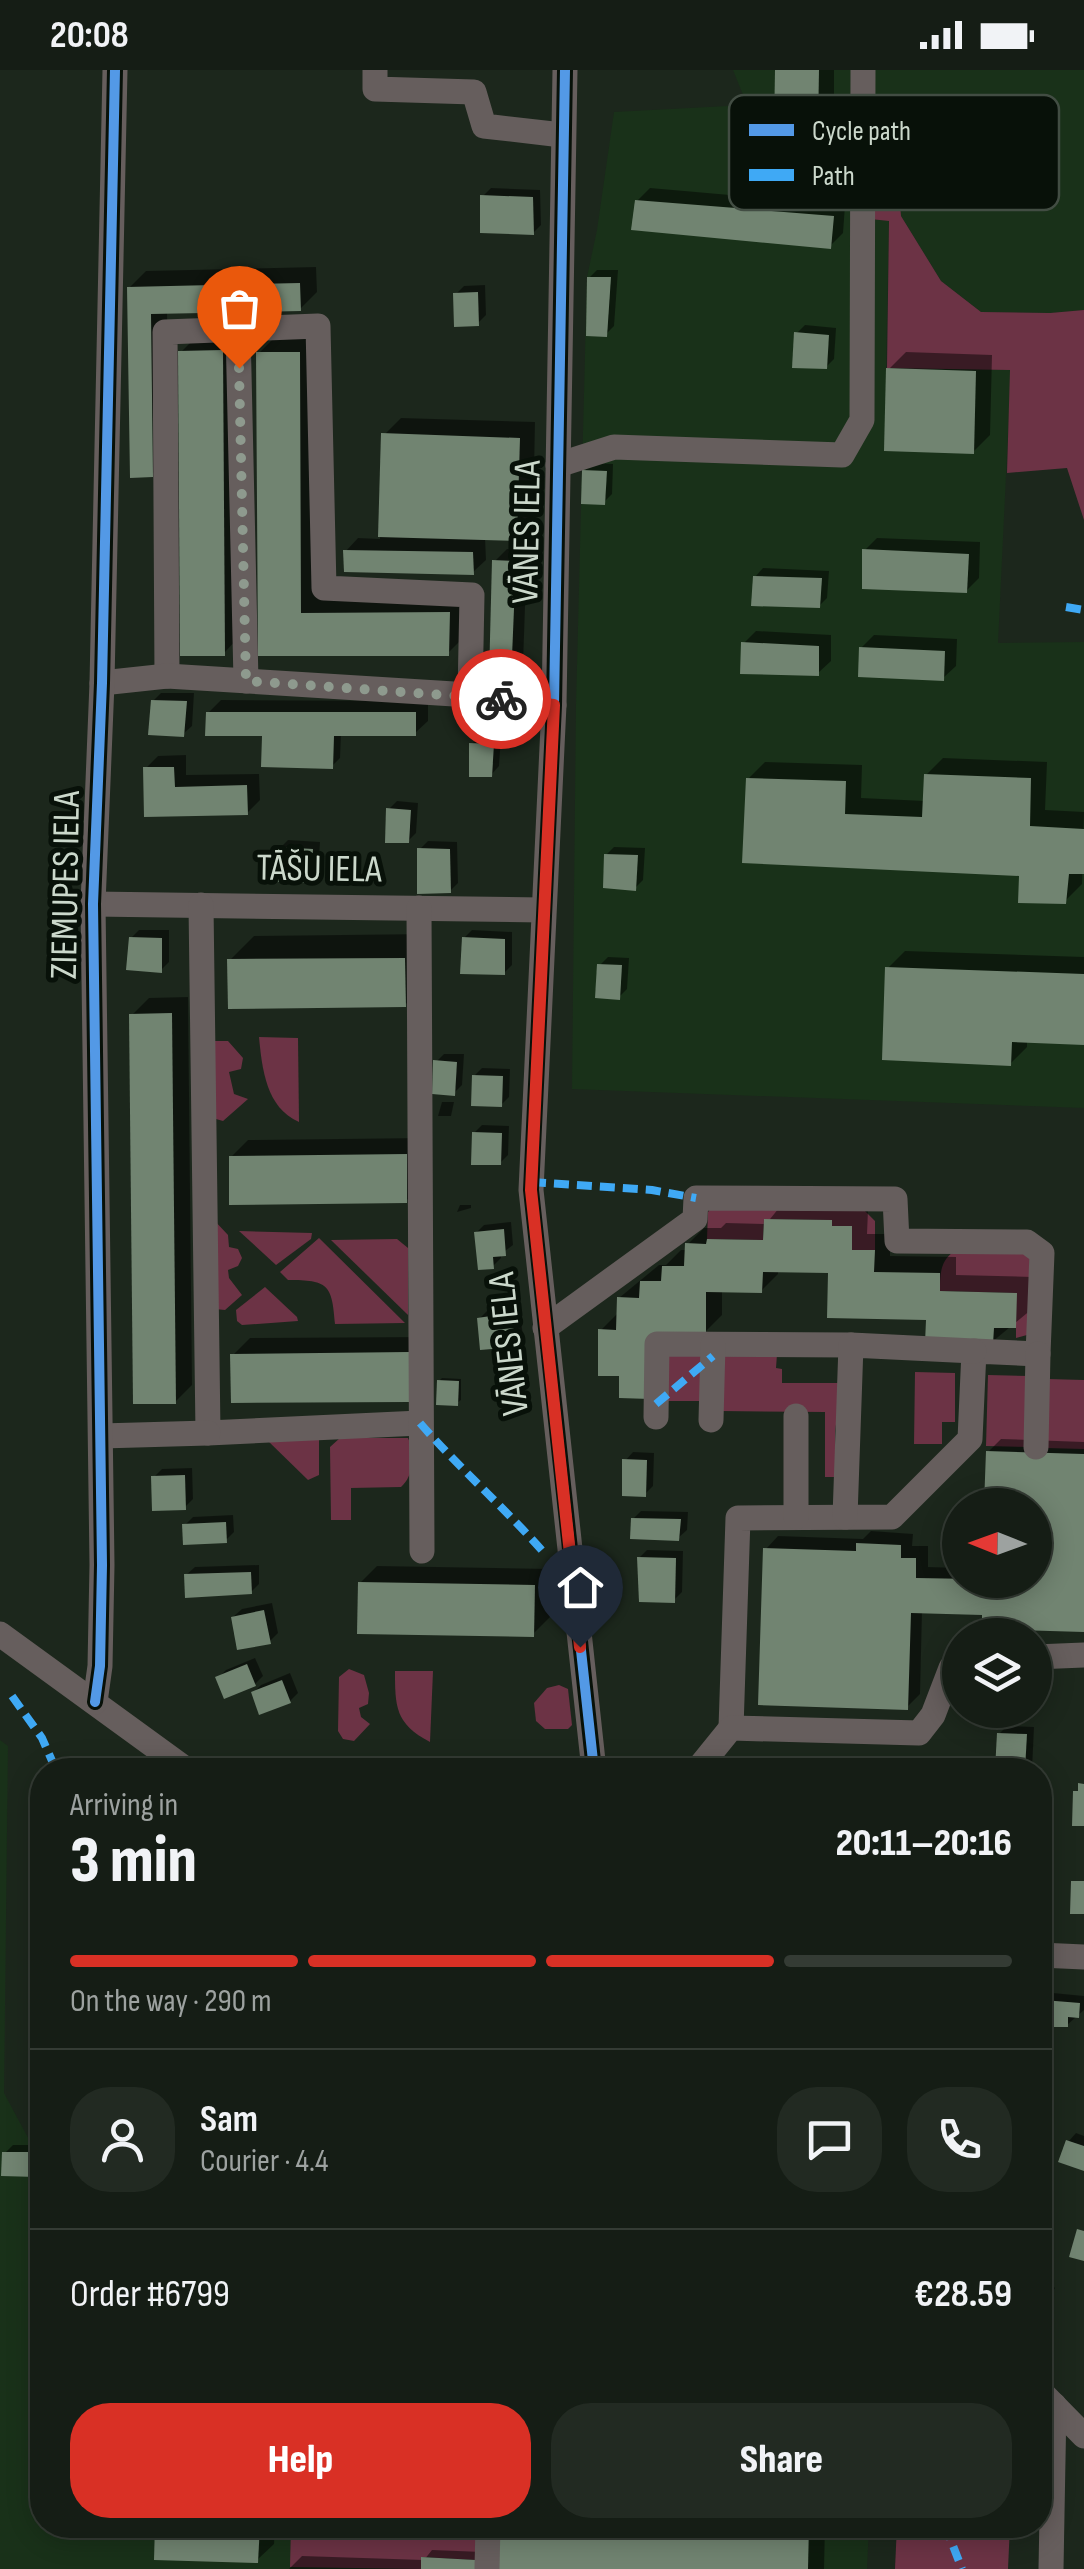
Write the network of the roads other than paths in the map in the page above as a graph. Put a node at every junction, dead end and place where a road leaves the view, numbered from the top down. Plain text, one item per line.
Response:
1 (115, 70) edge
2 (376, 70) edge
3 (565, 70) edge
4 (863, 70) edge
5 (863, 95) edge
6 (562, 135) junction
7 (863, 210) edge
8 (238, 329) junction
9 (558, 465) junction
10 (167, 676) junction
11 (246, 681) junction
12 (102, 684) junction
13 (470, 695) junction
14 (554, 705) junction
15 (93, 904) junction
16 (201, 905) junction
17 (420, 908) junction
18 (543, 910) junction
19 (545, 1328) junction
20 (713, 1345) junction
21 (851, 1346) junction
22 (974, 1351) junction
23 (1038, 1354) junction
24 (796, 1416) dead end
25 (656, 1418) dead end
26 (711, 1420) dead end
27 (420, 1423) junction
28 (208, 1434) junction
29 (100, 1436) junction
30 (1036, 1447) dead end
31 (796, 1517) junction
32 (846, 1517) junction
33 (422, 1552) dead end
34 (3, 1644) edge
35 (1084, 1655) edge
36 (1052, 1656) edge
37 (942, 1691) edge
38 (95, 1702) junction
39 (732, 1728) junction
40 (171, 1758) edge
41 (593, 1758) edge
42 (707, 1758) edge
43 (1052, 1956) edge
44 (1084, 1957) edge
45 (1052, 2403) edge
46 (1084, 2436) edge
47 (488, 2538) edge
48 (1050, 2538) edge
49 (488, 2568) edge
50 (1051, 2569) edge

1 - 12 street, ZIEMUPES IELA
2 - 6 street
3 - 6 street, VĀNES IELA
4 - 5 street
6 - 9 street, VĀNES IELA
7 - 9 street
8 - 10 street
8 - 11 street
8 - 13 street
9 - 14 street, VĀNES IELA
10 - 11 street
10 - 12 street
11 - 13 street
12 - 15 street, ZIEMUPES IELA
13 - 14 street
14 - 18 street, VĀNES IELA
15 - 16 street, TĀŠU IELA
15 - 29 street, ZIEMUPES IELA
16 - 17 street, TĀŠU IELA
16 - 28 street
17 - 18 street, TĀŠU IELA
17 - 27 street
18 - 19 street, VĀNES IELA
19 - 23 street
19 - 41 street, VĀNES IELA
20 - 21 street
20 - 25 street
20 - 26 street
21 - 22 street
21 - 32 street
22 - 23 street
22 - 32 street
23 - 30 street
24 - 31 street
27 - 28 street
27 - 33 street
28 - 29 street
29 - 38 street, ZIEMUPES IELA
31 - 32 street
31 - 39 street
34 - 38 street
35 - 36 street
37 - 39 street
38 - 40 street
39 - 42 street
43 - 44 street
45 - 46 street
47 - 49 street
48 - 50 street

